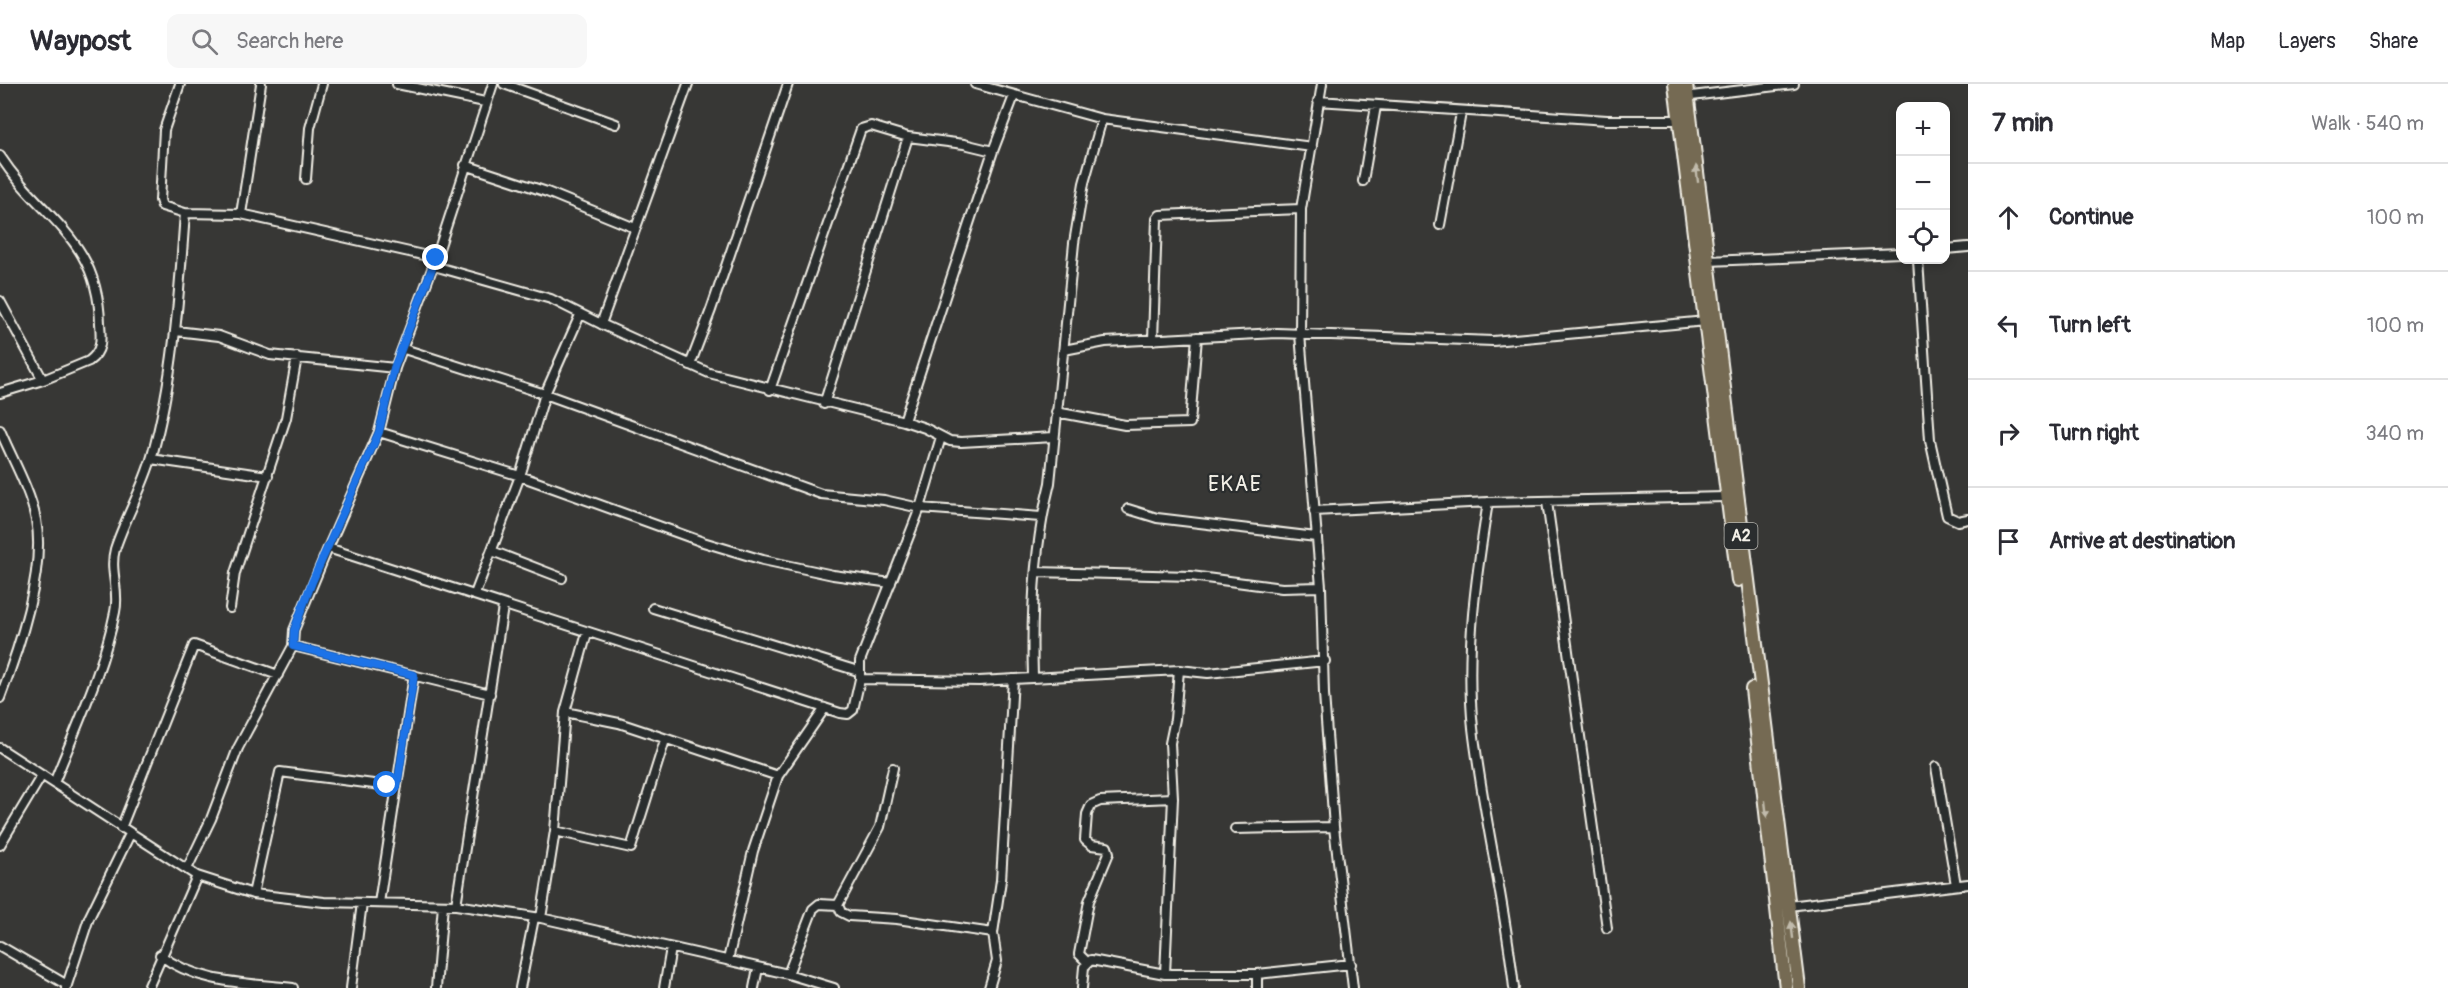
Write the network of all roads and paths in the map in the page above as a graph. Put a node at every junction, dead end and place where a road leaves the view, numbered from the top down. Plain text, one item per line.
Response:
1 (180, 84) edge
2 (261, 84) edge
3 (322, 84) edge
4 (397, 84) edge
5 (493, 84) edge
6 (504, 84) edge
7 (688, 84) edge
8 (788, 84) edge
9 (975, 84) edge
10 (1322, 84) edge
11 (1675, 84) edge
12 (1794, 84) edge
13 (1006, 88) edge
14 (1683, 93) edge
15 (1014, 96) junction
16 (1318, 101) junction
17 (485, 102) junction
18 (1376, 106) junction
19 (1461, 112) junction
20 (1102, 119) junction
21 (1679, 120) junction
22 (616, 124) dead end
23 (908, 137) junction
24 (1312, 147) junction
25 (993, 151) junction
26 (0, 156) edge
27 (465, 165) junction
28 (306, 179) dead end
29 (1364, 181) dead end
30 (1301, 209) junction
31 (185, 213) junction
32 (242, 214) junction
33 (1440, 225) dead end
34 (635, 228) junction
35 (1968, 247) edge
36 (1950, 249) edge
37 (1896, 253) edge
38 (1708, 261) junction
39 (435, 262) junction
40 (1918, 264) edge
41 (0, 301) edge
42 (580, 315) junction
43 (1706, 321) junction
44 (601, 324) junction
45 (176, 331) junction
46 (1299, 334) junction
47 (1197, 337) junction
48 (1153, 340) junction
49 (404, 349) junction
50 (1064, 350) junction
51 (297, 357) junction
52 (690, 365) junction
53 (394, 368) junction
54 (43, 380) junction
55 (770, 390) junction
56 (0, 393) edge
57 (545, 394) junction
58 (824, 404) junction
59 (1056, 412) junction
60 (904, 422) junction
61 (0, 430) edge
62 (379, 432) junction
63 (940, 437) junction
64 (1054, 437) junction
65 (151, 459) junction
66 (268, 476) junction
67 (520, 476) junction
68 (1726, 497) junction
69 (1488, 502) junction
70 (1547, 502) junction
71 (920, 508) junction
72 (1128, 509) dead end
73 (1314, 511) junction
74 (1041, 517) junction
75 (1968, 519) edge
76 (1316, 537) junction
77 (328, 548) junction
78 (492, 551) junction
79 (1036, 572) junction
80 (562, 578) dead end
81 (891, 583) junction
82 (1321, 587) junction
83 (476, 594) junction
84 (503, 607) junction
85 (230, 608) dead end
86 (653, 608) dead end
87 (587, 633) junction
88 (293, 646) junction
89 (1325, 660) junction
90 (1179, 670) junction
91 (279, 675) junction
92 (414, 675) junction
93 (859, 675) junction
94 (1033, 676) junction
95 (1013, 679) junction
96 (490, 694) junction
97 (0, 698) edge
98 (825, 708) junction
99 (565, 712) junction
100 (665, 740) junction
101 (0, 748) edge
102 (1936, 767) dead end
103 (893, 768) dead end
104 (42, 775) junction
105 (778, 776) junction
106 (54, 783) junction
107 (397, 787) junction
108 (1173, 798) junction
109 (1334, 827) junction
110 (121, 828) junction
111 (1235, 829) dead end
112 (555, 831) junction
113 (130, 834) junction
114 (0, 845) edge
115 (187, 869) junction
116 (197, 876) junction
117 (1968, 884) edge
118 (1956, 885) junction
119 (252, 894) junction
120 (362, 903) junction
121 (379, 903) junction
122 (443, 905) junction
123 (456, 905) junction
124 (838, 905) junction
125 (1789, 906) junction
126 (538, 918) junction
127 (1607, 928) dead end
128 (993, 933) junction
129 (0, 946) edge
130 (671, 948) junction
131 (160, 955) junction
132 (728, 960) junction
133 (1087, 962) junction
134 (1351, 964) junction
135 (758, 968) junction
136 (788, 974) junction
137 (1165, 974) junction
138 (1257, 974) junction
139 (809, 984) edge
140 (67, 986) edge
141 (148, 988) edge
142 (293, 988) edge
143 (351, 988) edge
144 (436, 988) edge
145 (520, 988) edge
146 (664, 988) edge
147 (754, 988) edge
148 (834, 988) edge
149 (989, 988) edge
150 (1082, 988) edge
151 (1257, 988) edge
152 (1353, 988) edge
153 (1514, 988) edge
154 (1786, 988) edge
155 (1799, 988) edge

1 - 31 street
2 - 32 street
3 - 28 street
4 - 17 street
5 - 17 street
6 - 22 street
7 - 34 street
8 - 52 street
9 - 13 street
10 - 16 street
11 - 14 highway, A2
12 - 14 street
13 - 15 street
14 - 21 highway, A2
38 -> 14 highway, A2
15 - 20 street
15 - 25 street
16 - 18 street
16 - 24 street
17 - 27 street
18 - 19 street
18 - 29 street
19 - 21 street
19 - 33 street
20 - 24 street
20 - 50 street
21 - 43 highway, A2
23 - 25 street
23 - 55 street
23 - 58 street
24 - 30 street
25 - 60 street
26 - 54 street
27 - 34 street
27 - 39 street
30 - 46 street
30 - 48 street
31 - 32 street
31 - 45 street
32 - 39 street
34 - 44 street
35 - 36 street
37 - 38 street
38 - 125 highway, A2
39 - 42 street
39 - 49 street
40 - 75 street
41 - 54 street
42 - 44 street
42 - 57 street
43 - 46 street
43 - 68 highway, A2
44 - 52 street
45 - 51 street
45 - 65 street
46 - 47 street
46 - 73 street
47 - 48 street
47 - 59 street
48 - 50 street
49 - 53 street
49 - 57 street
50 - 59 street
51 - 53 street
51 - 66 street
52 - 55 street
53 - 62 street
54 - 56 street
55 - 58 street
57 - 67 street
57 - 71 street
58 - 60 street
59 - 64 street
60 - 63 street
61 - 97 street
62 - 67 street
62 - 77 street
63 - 64 street
63 - 71 street
64 - 74 street
65 - 66 street
65 - 106 street
66 - 85 street
67 - 78 street
67 - 81 street
68 - 70 street
68 -> 154 highway, A2
69 - 70 street
69 - 73 street
69 - 153 street
70 - 127 street
71 - 74 street
71 - 81 street
72 - 76 street
73 - 76 street
74 - 79 street
76 - 82 street
77 - 83 street
77 - 88 street
78 - 80 street
78 - 83 street
79 - 82 street
79 - 94 street
81 - 93 street
82 - 89 street
83 - 84 street
84 - 87 street
84 - 96 street
86 - 93 street
87 - 98 street
87 - 99 street
88 - 91 street
88 - 92 street
89 - 90 street
89 - 109 street
90 - 94 street
90 - 108 street
91 - 110 street
91 - 115 street
92 - 96 street
92 - 107 street
93 - 95 street
93 - 98 street
94 - 95 street
95 - 128 street
96 - 123 street
98 - 105 street
99 - 100 street
99 - 112 street
100 - 105 street
100 - 112 street
101 - 104 street
102 - 118 street
103 - 124 street
104 - 106 street
104 - 114 street
105 - 132 street
106 - 110 street
107 - 119 street
107 - 121 street
108 - 133 street
108 - 137 street
109 - 111 street
109 - 134 street
110 - 113 street
112 - 126 street
113 - 115 street
113 - 140 street
115 - 116 street
116 - 119 street
116 - 131 street
117 - 118 street
118 - 125 street
119 - 120 street
120 - 121 street
120 - 143 street
121 - 122 street
122 - 123 street
122 - 144 street
123 - 126 street
124 - 128 street
124 - 136 street
155 -> 125 highway, A2
126 - 130 street
126 - 145 street
128 - 149 street
129 - 140 street
130 - 132 street
130 - 146 street
131 - 141 street
131 - 142 street
132 - 135 street
133 - 137 street
133 - 150 street
134 - 138 street
134 - 152 street
135 - 136 street
135 - 147 street
136 - 139 street
137 - 138 street
138 - 151 street
139 - 148 street

